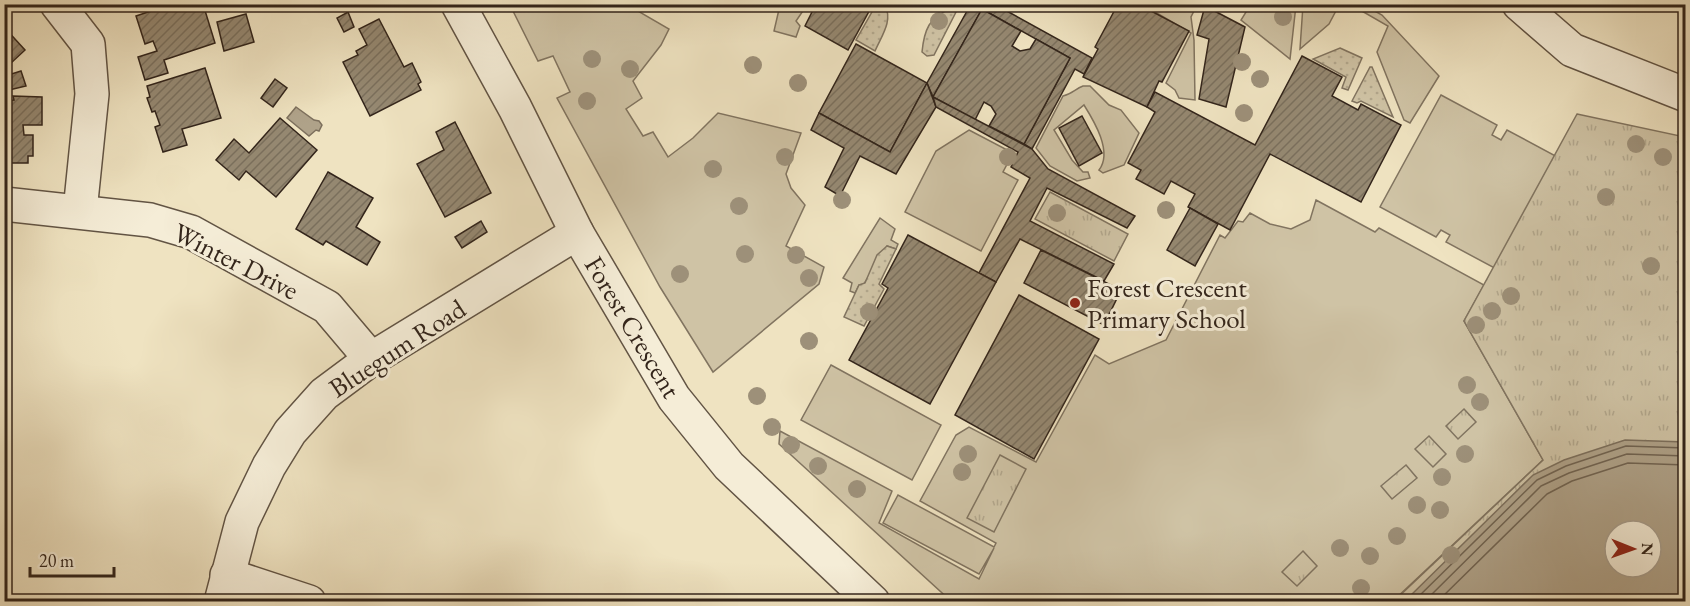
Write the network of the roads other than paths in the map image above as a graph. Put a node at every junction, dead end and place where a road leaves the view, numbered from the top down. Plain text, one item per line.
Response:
1 (57, 4) edge
2 (458, 4) edge
3 (1519, 4) edge
4 (1686, 95) edge
5 (4, 204) edge
6 (80, 211) junction
7 (577, 233) junction
8 (371, 359) junction
9 (224, 588) edge
10 (309, 602) edge
11 (873, 602) edge

1 - 6 street
2 - 7 street, Forest Crescent
3 - 4 street
5 - 6 street, Winter Drive
6 - 8 street, Winter Drive
7 - 8 street, Bluegum Road
7 - 11 street, Forest Crescent
8 - 9 street, Bluegum Road
9 - 10 street

